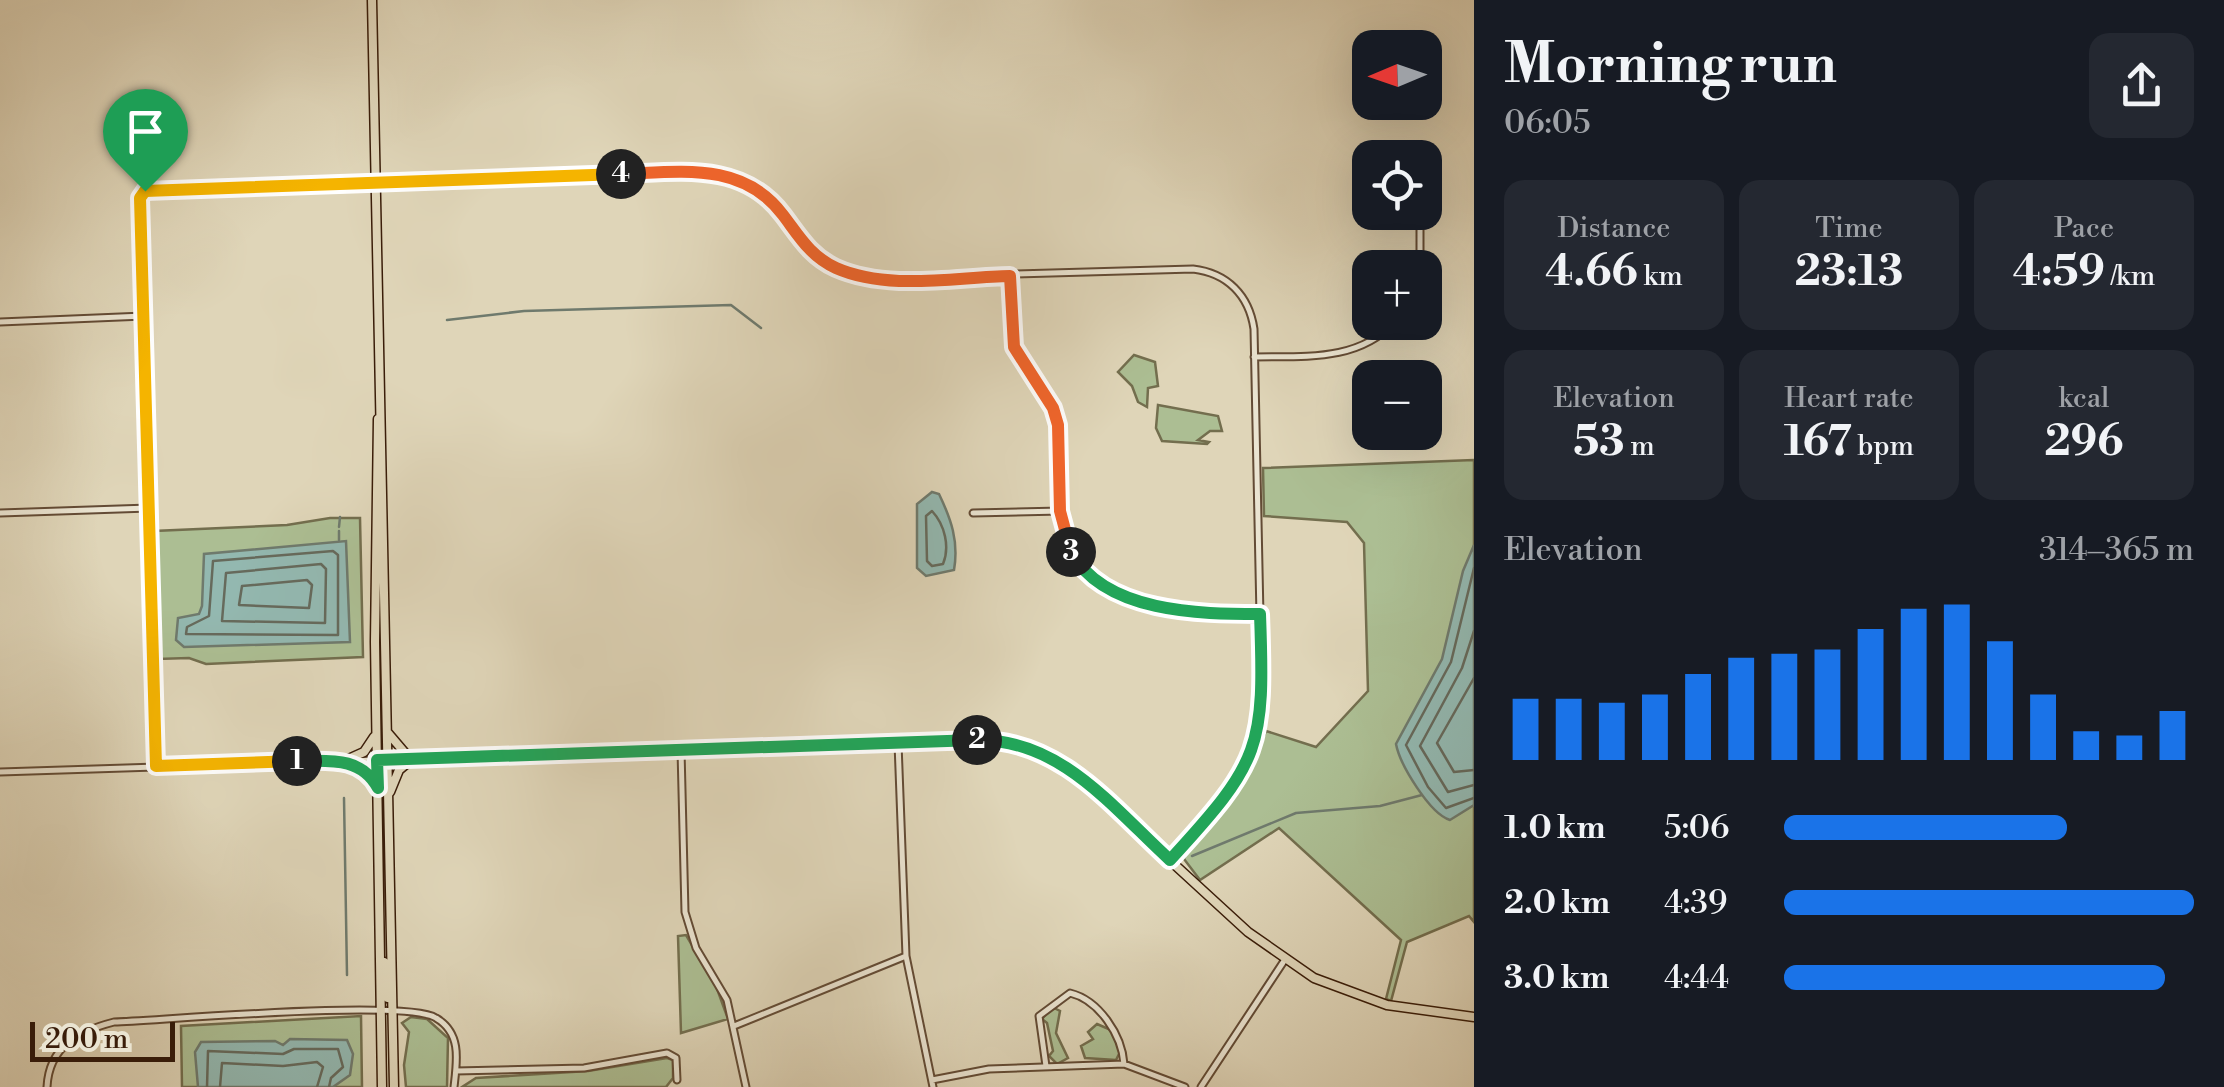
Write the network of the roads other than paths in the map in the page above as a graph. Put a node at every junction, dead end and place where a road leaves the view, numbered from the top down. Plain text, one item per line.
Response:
1 (372, 0) edge
2 (376, 182) junction
3 (1010, 276) junction
4 (144, 316) junction
5 (0, 322) edge
6 (1372, 340) edge
7 (1254, 357) junction
8 (149, 508) junction
9 (1060, 511) junction
10 (973, 513) dead end
11 (0, 514) edge
12 (1260, 614) junction
13 (382, 730) junction
14 (898, 743) junction
15 (681, 750) junction
16 (382, 760) junction
17 (411, 760) junction
18 (344, 761) junction
19 (156, 766) junction
20 (0, 772) edge
21 (378, 788) junction
22 (388, 798) junction
23 (1170, 860) junction
24 (379, 927) junction
25 (906, 956) junction
26 (1284, 961) junction
27 (380, 1010) junction
28 (393, 1011) junction
29 (1474, 1017) edge
30 (734, 1026) junction
31 (1124, 1064) junction
32 (1046, 1066) junction
33 (456, 1071) junction
34 (677, 1080) dead end
35 (933, 1084) edge
36 (47, 1087) edge
37 (382, 1087) edge
38 (394, 1087) edge
39 (454, 1087) edge
40 (746, 1087) edge
41 (1186, 1087) edge
42 (1201, 1087) edge

1 - 2 main road
2 - 3 street
2 - 4 street
2 - 13 main road
3 - 7 street
3 - 9 street
4 - 5 street
4 - 8 street
6 - 7 street
7 - 12 street
8 - 11 street
8 - 19 street
9 - 10 street
9 - 12 street
12 - 23 street
13 - 16 main road
13 - 17 main road
13 - 18 main road
14 - 15 main road
14 - 23 main road
14 - 25 street
15 - 17 main road
15 - 30 street
16 - 17 main road
16 - 18 street
16 - 21 main road
16 - 22 main road
17 - 22 main road
18 - 19 street
18 - 21 main road
19 - 20 street
21 - 24 main road
22 - 28 main road
23 - 26 main road
24 - 27 main road
24 - 28 main road
25 - 30 street
25 - 35 street
26 - 29 main road
26 - 42 street
27 - 28 street
27 - 36 street
27 - 37 main road
28 - 33 street
28 - 38 main road
30 - 40 street
31 - 32 street
31 - 32 street
31 - 41 street
32 - 35 street
33 - 34 street
33 - 39 street

